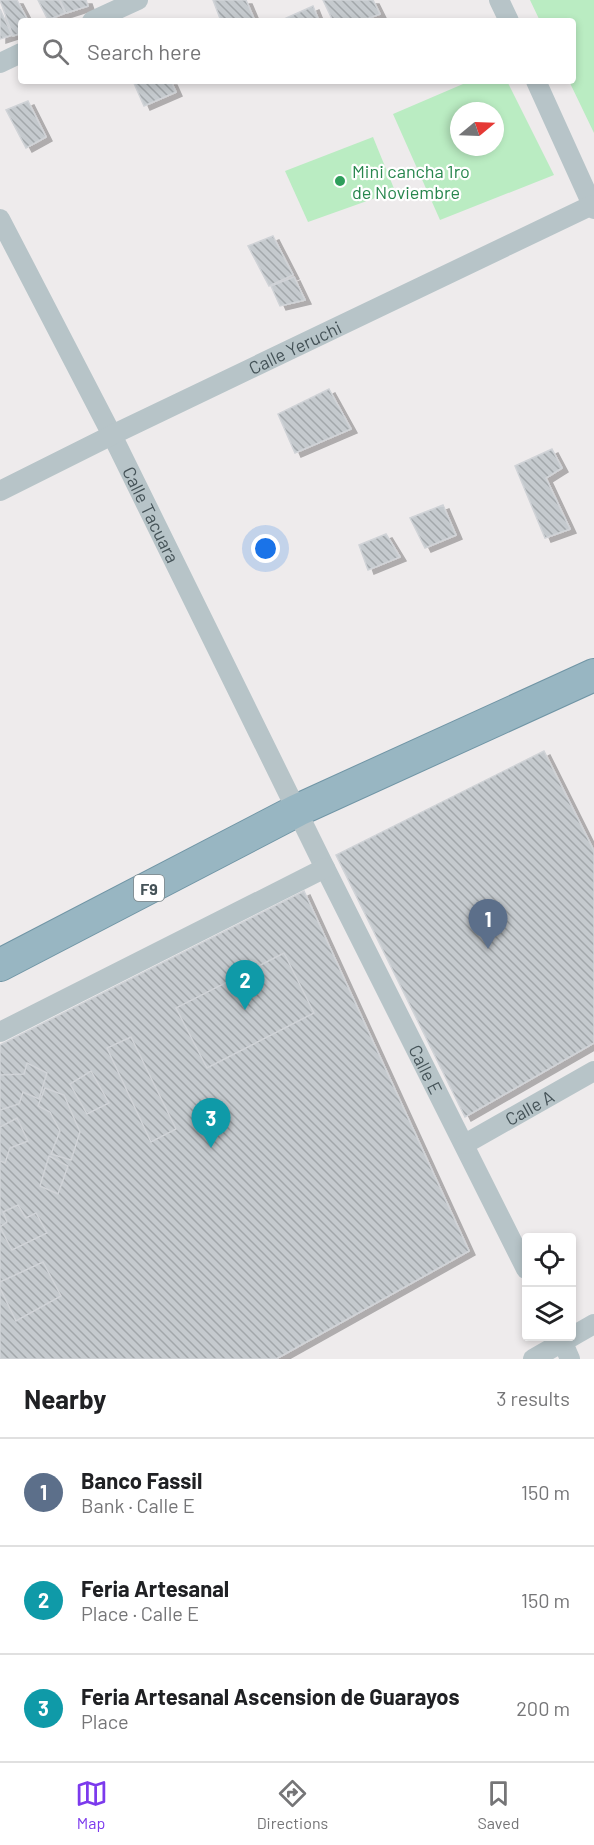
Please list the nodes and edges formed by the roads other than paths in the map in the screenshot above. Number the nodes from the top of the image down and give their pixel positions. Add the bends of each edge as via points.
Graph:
1 (138, 0) edge
2 (499, 0) edge
3 (99, 18) edge
4 (508, 18) edge
5 (18, 54) edge
6 (0, 63) edge
7 (537, 84) edge
8 (593, 207) edge
9 (0, 219) edge
10 (112, 435) junction
11 (0, 491) edge
12 (594, 675) edge
13 (298, 810) junction
14 (325, 868) junction
15 (0, 965) edge
16 (0, 1032) edge
17 (594, 1071) edge
18 (465, 1144) junction
19 (522, 1261) edge
20 (594, 1324) edge
21 (564, 1346) edge
22 (533, 1359) edge

1 - 3 street
2 - 4 street
5 - 6 street
7 - 8 street
8 - 10 street, Calle Yeruchi
9 - 10 street, Calle Tacuara
10 - 11 street, Calle Yeruchi
10 - 13 street, Calle Tacuara
12 - 13 highway, F9
13 - 14 street, Calle Tacuara
13 - 15 highway, F9
14 - 16 street
14 - 18 street, Calle E
17 - 18 street, Calle A
18 - 19 street, Calle E
20 - 21 street
21 - 22 street

